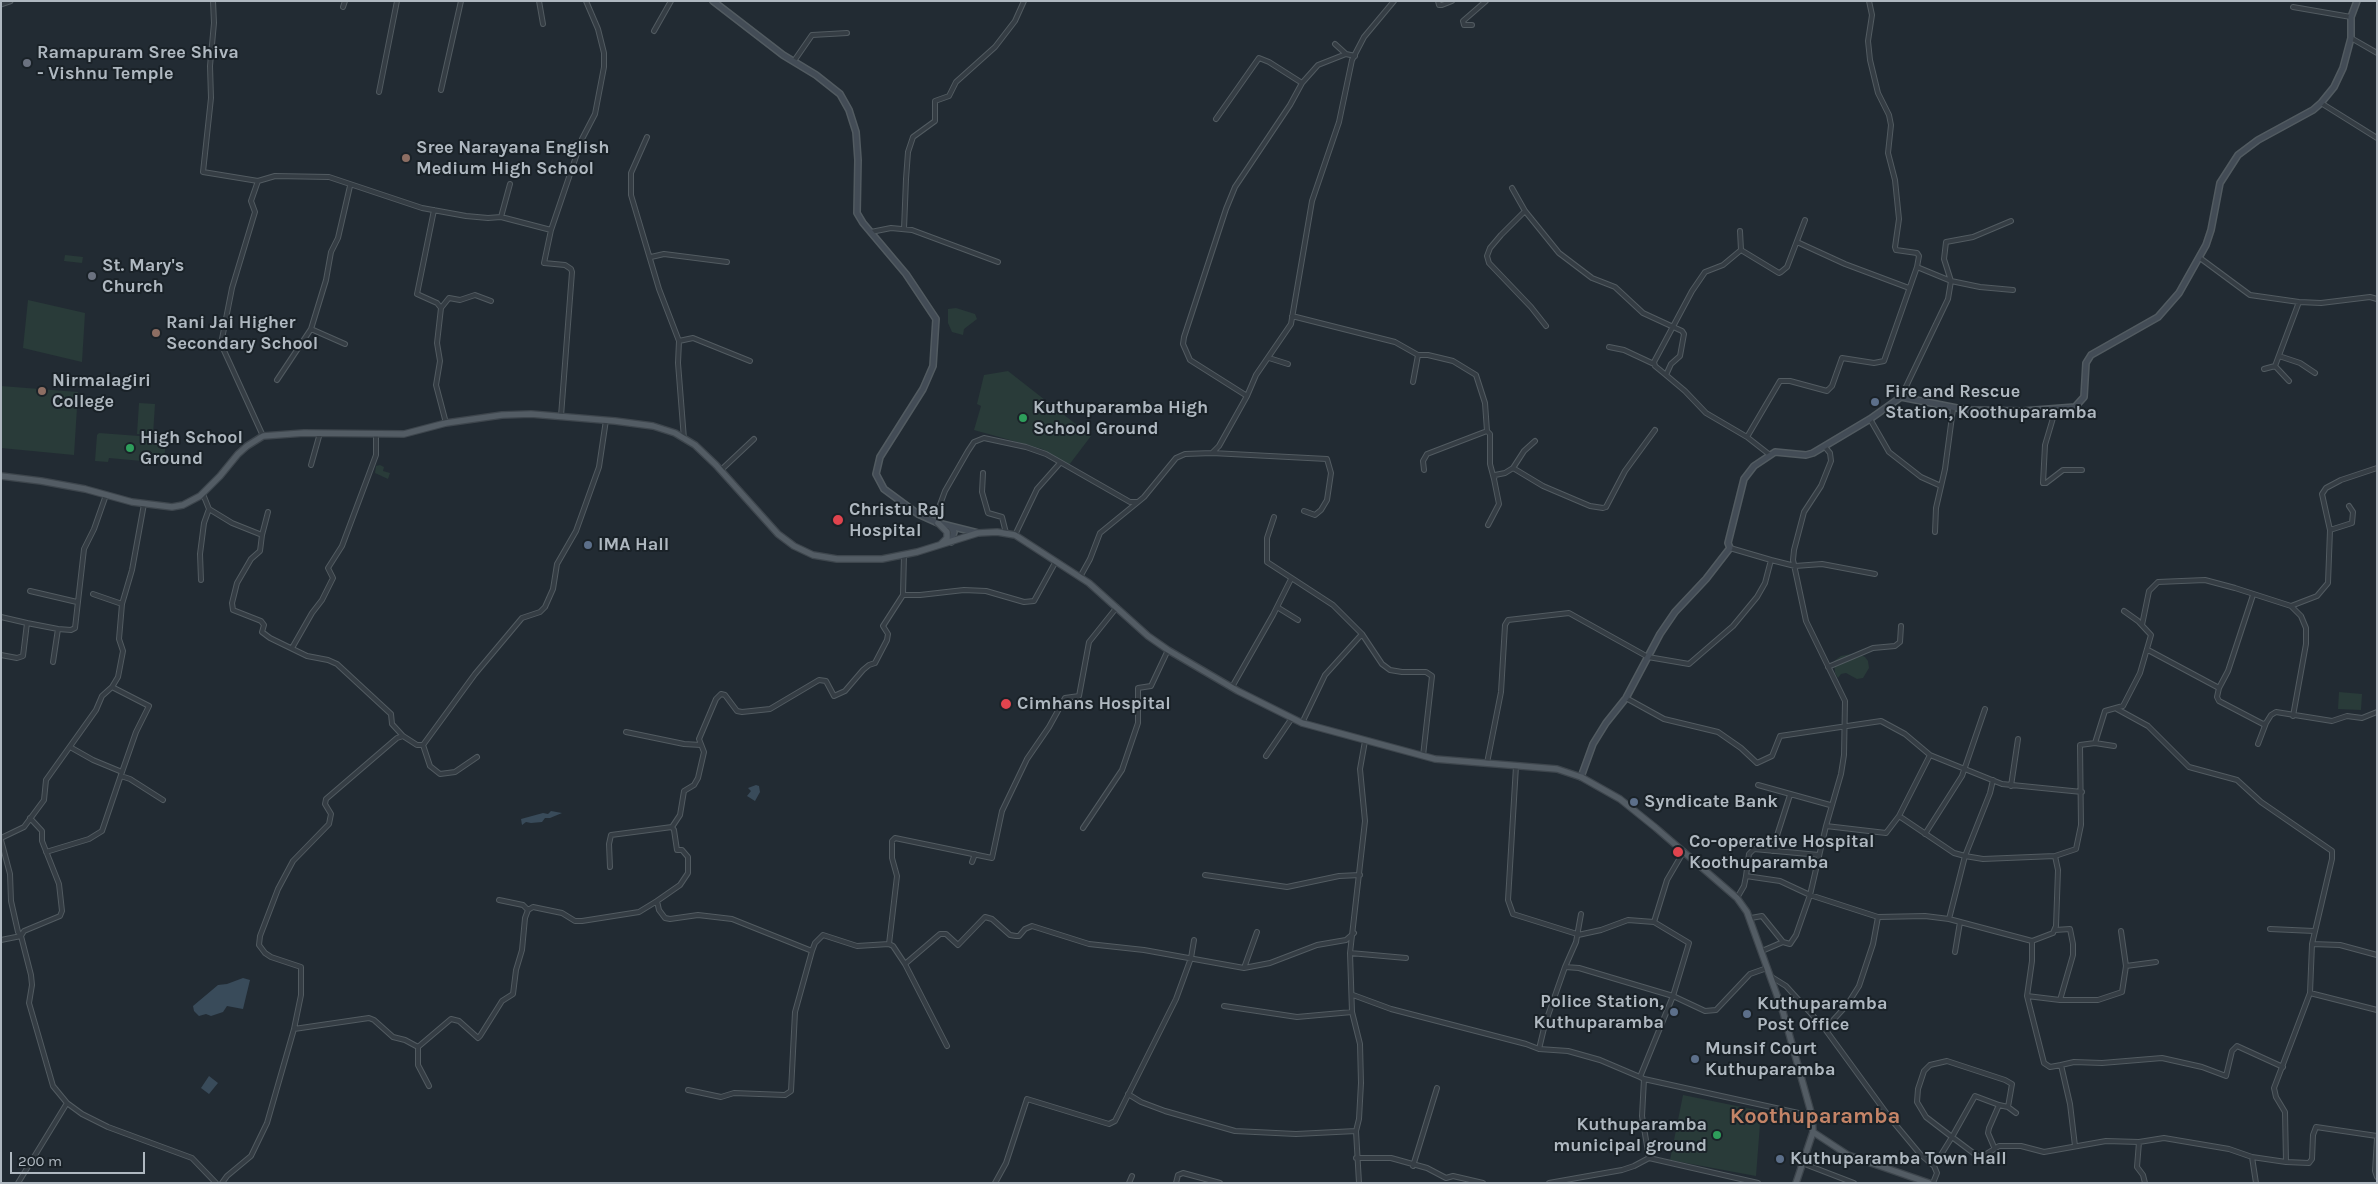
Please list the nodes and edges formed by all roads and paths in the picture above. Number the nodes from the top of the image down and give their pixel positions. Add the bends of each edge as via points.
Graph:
1 (10, 1) edge
2 (213, 1) edge
3 (345, 1) edge
4 (397, 1) edge
5 (461, 1) edge
6 (540, 1) edge
7 (586, 1) edge
8 (671, 1) edge
9 (713, 1) edge
10 (1024, 1) edge
11 (1394, 1) edge
12 (1438, 1) edge
13 (1452, 1) edge
14 (1486, 1) edge
15 (1869, 1) edge
16 (2357, 1) edge
17 (1, 4) edge
18 (344, 7) dead end
19 (2293, 7) dead end
20 (2351, 17) junction
21 (543, 24) dead end
22 (1472, 25) dead end
23 (654, 31) dead end
24 (847, 33) dead end
25 (2351, 38) junction
26 (1335, 44) dead end
27 (2377, 53) edge
28 (1346, 54) junction
29 (1354, 56) junction
30 (794, 61) junction
31 (1302, 83) junction
32 (441, 90) dead end
33 (379, 92) dead end
34 (2321, 103) junction
35 (1216, 119) dead end
36 (647, 137) dead end
37 (2377, 138) edge
38 (258, 181) junction
39 (510, 184) dead end
40 (350, 186) junction
41 (1512, 188) dead end
42 (434, 210) junction
43 (1526, 211) junction
44 (501, 217) junction
45 (1805, 220) dead end
46 (2011, 221) dead end
47 (904, 229) junction
48 (551, 230) junction
49 (1740, 231) dead end
50 (871, 232) junction
51 (1797, 242) junction
52 (1741, 250) junction
53 (651, 257) junction
54 (2200, 258) junction
55 (727, 262) dead end
56 (998, 262) dead end
57 (1917, 267) junction
58 (1951, 281) junction
59 (1909, 288) junction
60 (2013, 290) dead end
61 (2377, 299) edge
62 (491, 301) dead end
63 (2299, 302) junction
64 (441, 308) junction
65 (1292, 316) junction
66 (1546, 326) dead end
67 (1673, 328) junction
68 (310, 329) junction
69 (679, 341) junction
70 (345, 344) dead end
71 (1608, 348) dead end
72 (1418, 355) junction
73 (2279, 356) junction
74 (1269, 358) junction
75 (750, 362) dead end
76 (1288, 364) dead end
77 (1654, 364) junction
78 (2275, 366) junction
79 (2264, 369) dead end
80 (2315, 373) dead end
81 (1666, 375) junction
82 (276, 380) dead end
83 (2289, 381) dead end
84 (1413, 382) dead end
85 (1247, 396) junction
86 (1902, 397) junction
87 (2056, 408) junction
88 (1952, 409) junction
89 (561, 416) junction
90 (1870, 419) junction
91 (606, 420) junction
92 (446, 422) junction
93 (1654, 430) dead end
94 (1487, 431) junction
95 (320, 433) junction
96 (376, 434) junction
97 (263, 436) junction
98 (1747, 437) junction
99 (684, 439) junction
100 (754, 439) dead end
101 (1535, 441) dead end
102 (1825, 447) junction
103 (1212, 453) junction
104 (1770, 455) junction
105 (1060, 463) junction
106 (311, 465) dead end
107 (1513, 468) junction
108 (2377, 468) edge
109 (721, 470) junction
110 (1424, 470) dead end
111 (2082, 470) dead end
112 (983, 472) dead end
113 (1, 476) edge
114 (1494, 479) junction
115 (1941, 486) junction
116 (202, 494) junction
117 (106, 495) junction
118 (1138, 502) junction
119 (144, 504) junction
120 (2349, 506) dead end
121 (209, 509) junction
122 (1304, 510) dead end
123 (268, 512) dead end
124 (1274, 516) dead end
125 (938, 523) junction
126 (1488, 525) dead end
127 (950, 526) junction
128 (2330, 530) junction
129 (1935, 532) dead end
130 (978, 533) junction
131 (1006, 533) junction
132 (262, 535) junction
133 (1016, 535) junction
134 (951, 542) junction
135 (939, 546) junction
136 (1730, 548) junction
137 (904, 554) junction
138 (1771, 560) junction
139 (1056, 561) junction
140 (1794, 566) junction
141 (1874, 574) dead end
142 (1080, 577) junction
143 (1291, 579) junction
144 (201, 580) dead end
145 (30, 591) dead end
146 (93, 594) dead end
147 (903, 595) junction
148 (2253, 595) junction
149 (77, 602) junction
150 (122, 604) junction
151 (1117, 606) junction
152 (2291, 606) junction
153 (1277, 607) junction
154 (2124, 612) dead end
155 (1, 617) edge
156 (1298, 620) dead end
157 (27, 623) junction
158 (2142, 625) junction
159 (1901, 626) dead end
160 (58, 629) junction
161 (1362, 634) junction
162 (292, 648) junction
163 (1168, 650) junction
164 (2148, 650) junction
165 (1, 655) edge
166 (1648, 657) junction
167 (53, 662) dead end
168 (1828, 667) junction
169 (112, 687) junction
170 (1232, 687) junction
171 (2219, 688) junction
172 (1626, 698) junction
173 (1985, 709) dead end
174 (2117, 709) junction
175 (2377, 712) edge
176 (2293, 716) junction
177 (1292, 718) junction
178 (1302, 723) junction
179 (2266, 723) junction
180 (1845, 725) junction
181 (626, 732) dead end
182 (403, 736) junction
183 (2018, 739) dead end
184 (1366, 741) junction
185 (2095, 743) junction
186 (2258, 744) dead end
187 (701, 745) junction
188 (423, 746) junction
189 (2114, 746) dead end
190 (70, 747) junction
191 (1930, 755) junction
192 (1266, 756) dead end
193 (1423, 756) junction
194 (477, 757) dead end
195 (1487, 764) junction
196 (1516, 766) junction
197 (1965, 769) junction
198 (121, 774) junction
199 (1581, 776) junction
200 (1993, 780) junction
201 (1758, 785) dead end
202 (2011, 786) junction
203 (2082, 792) junction
204 (1790, 795) junction
205 (163, 800) dead end
206 (1830, 805) junction
207 (1899, 816) junction
208 (30, 818) junction
209 (1826, 826) junction
210 (672, 827) junction
211 (1083, 828) dead end
212 (1925, 834) junction
213 (1, 839) edge
214 (1684, 851) junction
215 (1772, 851) junction
216 (46, 852) junction
217 (975, 854) junction
218 (1819, 855) junction
219 (1965, 856) junction
220 (2055, 856) junction
221 (972, 862) dead end
222 (610, 867) dead end
223 (1205, 875) dead end
224 (1360, 876) junction
225 (1746, 876) junction
226 (665, 895) junction
227 (1810, 895) junction
228 (1737, 898) junction
229 (499, 900) dead end
230 (658, 901) junction
231 (528, 910) junction
232 (659, 910) junction
233 (1581, 914) dead end
234 (1878, 917) junction
235 (1751, 918) junction
236 (1949, 919) junction
237 (1654, 922) junction
238 (1960, 922) junction
239 (2055, 930) junction
240 (2270, 930) dead end
241 (2121, 931) dead end
242 (2314, 931) junction
243 (1257, 932) dead end
244 (1354, 933) junction
245 (1577, 934) junction
246 (21, 936) junction
247 (1, 940) edge
248 (1194, 940) dead end
249 (2032, 941) junction
250 (1783, 942) junction
251 (889, 944) junction
252 (2312, 944) junction
253 (812, 951) junction
254 (1762, 951) junction
255 (1955, 952) dead end
256 (1350, 953) junction
257 (2377, 955) edge
258 (1191, 958) junction
259 (1406, 958) dead end
260 (2156, 962) dead end
261 (905, 964) junction
262 (2126, 966) junction
263 (1565, 967) junction
264 (1244, 968) junction
265 (1768, 968) junction
266 (1770, 976) junction
267 (2310, 993) junction
268 (1353, 995) junction
269 (1674, 996) junction
270 (2027, 996) junction
271 (2060, 1000) junction
272 (1224, 1006) dead end
273 (2377, 1010) edge
274 (1352, 1012) junction
275 (294, 1028) junction
276 (1825, 1029) junction
277 (947, 1046) dead end
278 (418, 1048) junction
279 (1539, 1049) junction
280 (2061, 1065) junction
281 (2283, 1067) junction
282 (1642, 1078) junction
283 (429, 1086) dead end
284 (1437, 1088) dead end
285 (688, 1090) dead end
286 (1128, 1094) junction
287 (66, 1103) junction
288 (1999, 1105) junction
289 (2008, 1107) junction
290 (2016, 1113) dead end
291 (1812, 1116) junction
292 (1356, 1131) junction
293 (1813, 1132) junction
294 (1952, 1137) junction
295 (2377, 1137) edge
296 (2139, 1142) junction
297 (2075, 1146) junction
298 (1994, 1147) junction
299 (2252, 1157) junction
300 (1356, 1158) junction
301 (1649, 1158) junction
302 (2286, 1162) junction
303 (1802, 1163) junction
304 (1413, 1166) junction
305 (1934, 1166) junction
306 (1132, 1176) dead end
307 (2377, 1177) edge
308 (1909, 1180) edge
309 (1445, 1181) edge
310 (18, 1183) edge
311 (216, 1183) edge
312 (222, 1183) edge
313 (995, 1183) edge
314 (1129, 1183) edge
315 (1176, 1183) edge
316 (1220, 1183) edge
317 (1359, 1183) edge
318 (1484, 1183) edge
319 (1549, 1183) edge
320 (1758, 1183) edge
321 (1796, 1183) edge
322 (1854, 1183) edge
323 (1929, 1183) edge
324 (1933, 1183) edge
325 (2145, 1183) edge
326 (2256, 1183) edge

1 - 17 street
2 - 38 street via 211,98 203,172
3 - 18 street
4 - 33 street
5 - 32 street
6 - 21 street
7 - 48 street via 598,29 604,67 595,114 582,139
8 - 23 street
9 - 30 main road
10 - 47 street via 1016,21 995,48 956,82 949,96 935,101 935,121 913,138 908,152
11 - 29 street via 1364,37
12 - 13 street via 1442,5
14 - 22 street via 1463,21 1464,25
15 - 57 street via 1872,15 1868,41 1870,60 1878,93 1891,125 1888,153 1899,219 1894,247 1917,253
16 - 20 main road
19 - 20 street
20 - 25 main road
24 - 30 street via 812,35
25 - 27 street
25 - 34 main road via 2343,68
26 - 28 street
28 - 29 street
28 - 31 street via 1318,65
29 - 65 street via 1339,122 1312,201
30 - 50 main road via 840,94 849,110 856,132 858,213
31 - 35 street via 1259,58
31 - 85 street via 1235,187 1184,337 1183,344 1190,360
34 - 37 street
34 - 54 main road via 2238,155 2220,183 2211,230
36 - 53 street via 631,173 631,195
38 - 40 street via 275,176 314,175
38 - 97 street via 251,201 255,212 232,288 221,344
39 - 44 street
40 - 42 street
40 - 68 street
41 - 43 street
42 - 44 street via 466,216
42 - 64 street via 417,294
43 - 66 street via 1495,242 1487,256 1494,269
43 - 67 street via 1559,253 1592,278 1615,287 1643,313
44 - 48 street
45 - 51 street
46 - 58 street via 1973,236 1946,242 1944,259
47 - 50 street
47 - 56 street via 927,234
48 - 89 street via 544,263 565,265 572,272
49 - 52 street
50 - 125 main road via 906,274 936,319 933,366 923,389 880,457 876,474 884,489 901,503
51 - 52 street via 1786,267 1779,273
51 - 59 street
52 - 67 street via 1723,265 1705,272
53 - 55 street via 664,254
53 - 69 street via 666,310
54 - 63 street via 2250,295
54 - 87 main road via 2179,293 2158,317 2091,354 2086,363 2086,388 2080,402 2074,407
57 - 58 street
57 - 59 street
58 - 60 street
58 - 86 street via 1948,299
59 - 98 street via 1884,361 1874,363 1842,358 1827,391 1780,381
61 - 63 street
62 - 64 street via 475,295 460,300 449,298
63 - 73 street
64 - 92 street via 436,385
65 - 72 street via 1395,342
65 - 74 street via 1291,324
67 - 77 street
67 - 81 street via 1684,334 1680,356
68 - 70 street
68 - 82 street
69 - 75 street via 693,338
69 - 99 street
71 - 77 street via 1624,350
72 - 84 street
72 - 94 street via 1453,361 1476,375 1485,403
73 - 78 street
73 - 80 street via 2300,363
74 - 76 street
74 - 85 street via 1256,375
77 - 81 street
78 - 79 street
78 - 83 street
81 - 98 street via 1706,413
85 - 103 street
86 - 88 main road
86 - 90 main road
87 - 88 main road via 2023,411
87 - 111 street via 2045,445 2043,482 2063,470
88 - 115 street
89 - 91 main road
89 - 92 main road via 502,415
90 - 102 main road
90 - 115 street via 1889,452 1921,477
91 - 99 main road via 653,426
91 - 188 street via 599,467 576,531 557,564 548,603 542,610 522,618 475,674
92 - 96 main road via 404,434
93 - 107 street via 1606,507 1590,506 1542,486
94 - 110 street via 1426,454
94 - 114 street via 1490,434 1490,464
95 - 96 main road
95 - 97 main road
95 - 106 street
96 - 162 street via 376,455 342,546 328,568 333,578
97 - 116 main road via 246,446
98 - 104 street
99 - 109 main road
100 - 109 street
101 - 107 street
102 - 104 main road via 1806,455 1782,451
102 - 140 street via 1831,461 1804,512 1794,550
103 - 118 street via 1185,454 1176,458
103 - 122 street via 1326,459 1331,472 1327,500 1314,515
104 - 136 main road via 1754,466 1744,479 1728,543
105 - 118 street via 1122,499
105 - 125 street via 1026,446 984,438 974,442 940,501
105 - 133 street via 1037,489
107 - 114 street
108 - 128 street via 2326,488 2322,494
109 - 137 main road via 778,534 813,555 838,559 882,559
112 - 131 street via 982,492 988,513 1002,518
113 - 117 main road
114 - 126 street via 1499,504
115 - 129 street
116 - 119 main road via 183,505 172,507
116 - 121 street
117 - 119 main road
117 - 149 street via 84,549
118 - 142 street via 1100,534
119 - 150 street
120 - 128 street via 2352,523
121 - 132 street
121 - 144 street via 200,554
123 - 132 street
124 - 143 street via 1267,538 1267,562
125 - 127 main road
125 - 135 main road via 947,535
127 - 130 main road
127 - 134 main road via 954,532
128 - 152 street via 2328,583 2317,596
130 - 131 main road
130 - 134 main road
131 - 133 main road
132 - 162 street via 260,550 237,583 231,607 237,613 261,621 263,634
133 - 139 main road
134 - 135 main road
135 - 137 main road
136 - 138 street
136 - 166 main road via 1675,612
137 - 147 street
138 - 140 street
138 - 166 street via 1766,583 1757,597 1733,626 1688,664
139 - 142 main road
139 - 147 street via 1034,601 1024,602 986,591
140 - 141 street via 1822,564
140 - 168 street via 1806,622
142 - 151 main road
143 - 153 street
143 - 161 street via 1333,605
145 - 149 street
146 - 150 street
147 - 187 street via 883,626 888,634 876,664 869,665 845,692 834,696 826,681 820,680 770,708 742,712 721,694 714,702 698,740
148 - 152 street
148 - 158 street via 2205,580 2158,582 2149,591
148 - 171 street via 2228,672
149 - 160 street via 74,628
150 - 169 street via 119,639 124,651 118,677
151 - 163 main road
151 - 217 street via 1089,642 1079,696 1064,698 1014,785 1002,811 992,858
152 - 176 street via 2302,616 2306,628
153 - 156 street
153 - 170 street
154 - 158 street
155 - 157 street
157 - 160 street
157 - 165 street via 23,656
158 - 164 street via 2151,632
159 - 168 street via 1900,642 1895,646 1873,648
160 - 167 street
161 - 178 street via 1325,675
161 - 193 street via 1382,664 1390,670 1426,672 1432,676
162 - 182 street via 307,656 337,664 391,714 392,724
163 - 170 main road
163 - 211 street via 1151,686 1138,688 1138,723 1122,770
164 - 171 street
164 - 174 street via 2133,688 2123,706
166 - 172 main road
166 - 195 street via 1575,614 1508,620 1505,625 1501,692
168 - 180 street via 1844,695
169 - 190 street via 102,696
169 - 198 street via 149,706
170 - 177 main road
171 - 179 street via 2219,702
172 - 180 street via 1664,719 1718,732 1757,763 1772,756 1780,736
172 - 199 main road via 1599,733
173 - 197 street
174 - 185 street via 2105,711
174 - 242 street via 2148,726 2189,767 2237,780 2261,802 2328,846 2332,859
175 - 176 street via 2362,718 2347,716 2332,721
176 - 179 street via 2276,712
177 - 178 main road
177 - 192 street
178 - 184 main road
179 - 186 street
180 - 191 street via 1881,721 1905,734
180 - 206 street via 1841,774
181 - 187 street
182 - 188 street
182 - 275 street via 326,799 325,804 331,814 329,824 293,861 260,936 260,945 265,953 301,967 301,995
183 - 202 street
184 - 193 main road
184 - 224 street via 1360,769 1365,821
185 - 189 street
185 - 203 street via 2080,745
187 - 210 street via 704,752 698,778 684,791 680,815
188 - 194 street via 430,766 440,774 454,772
190 - 198 street
190 - 208 street via 46,780 44,800
191 - 197 street
191 - 207 street
193 - 195 main road
195 - 196 main road
196 - 199 main road via 1557,769
196 - 245 street via 1508,900 1513,914
197 - 200 street
197 - 212 street
198 - 205 street
198 - 216 street via 102,831 89,839
199 - 214 main road via 1620,799
200 - 202 street
200 - 219 street
201 - 204 street
202 - 203 street
203 - 220 street via 2076,849
204 - 206 street
204 - 215 street
206 - 209 street
207 - 209 street via 1886,832
207 - 212 street
208 - 213 street via 24,827
208 - 216 street via 42,831
209 - 218 street
210 - 222 street via 611,835 608,844
210 - 226 street via 677,850 685,852 689,864 685,878
212 - 219 street via 1954,853
213 - 246 street
214 - 228 main road
214 - 237 street via 1667,880
215 - 218 street
215 - 225 street via 1750,851
216 - 246 street via 59,884 62,911 60,916 24,930
217 - 221 street
217 - 251 street via 895,838 892,841 897,876
218 - 227 street
219 - 220 street via 1983,859
219 - 236 street
220 - 239 street via 2058,870
223 - 224 street via 1287,887 1339,876
224 - 244 street
225 - 227 street via 1780,881
225 - 228 street
226 - 230 street
226 - 232 street
227 - 234 street
227 - 250 street via 1796,935 1790,944
228 - 235 main road
229 - 231 street via 523,905
230 - 231 street via 639,912 575,921 550,910 533,907
230 - 232 street
231 - 278 street via 513,994 502,1001 480,1036 478,1038 459,1021 451,1019
232 - 253 street via 670,920 698,915 732,919
233 - 245 street
234 - 236 street
234 - 276 street via 1859,986
235 - 250 street via 1762,916
235 - 254 main road
236 - 238 street
237 - 245 street via 1628,920 1602,930
237 - 269 street via 1688,943
238 - 249 street
238 - 255 street
239 - 249 street via 2040,940
239 - 271 street via 2070,929 2073,944
240 - 242 street
241 - 262 street
242 - 252 street
243 - 264 street
244 - 256 street
244 - 264 street via 1346,940 1317,945 1270,964
245 - 263 street
246 - 247 street
246 - 287 street via 32,985 29,1003 48,1077
248 - 258 street
249 - 270 street
250 - 254 street
251 - 253 street via 857,946 823,935 815,942
251 - 261 street
252 - 257 street via 2340,946
252 - 267 street
253 - 285 street via 795,1012 791,1091 785,1095 734,1093 721,1096
254 - 265 main road
256 - 259 street
256 - 268 street
258 - 261 street via 1089,944 1032,926 1025,928 1019,936 1010,935 985,917 958,945 946,934 940,934
258 - 264 street
258 - 286 street via 1176,998
260 - 262 street
261 - 277 street
262 - 271 street via 2122,992 2098,1000
263 - 269 street via 1579,968
263 - 279 street
265 - 266 main road
265 - 269 street via 1750,974 1716,1010 1705,1011
266 - 276 street via 1786,986
266 - 291 main road
267 - 273 street
267 - 281 street
268 - 274 street
268 - 279 street via 1399,1011
269 - 282 street
270 - 271 street
270 - 280 street via 2044,1063 2050,1067
272 - 274 street via 1297,1017
274 - 292 street via 1360,1054
275 - 278 street via 369,1018 393,1037
275 - 312 street via 267,1122 251,1156
276 - 305 street via 1890,1118
278 - 283 street via 418,1065
279 - 282 street via 1568,1051 1600,1060
280 - 281 street via 2162,1058 2226,1076 2232,1051 2237,1046
280 - 297 street
281 - 302 street via 2274,1088 2285,1112
282 - 291 street
282 - 301 street via 1642,1116
284 - 304 street
286 - 292 street via 1165,1111 1235,1131 1296,1134
286 - 313 street via 1115,1121 1109,1124 1027,1099 1006,1163
287 - 310 street
287 - 311 street via 108,1126 192,1158
288 - 289 street
288 - 294 street via 1975,1096
288 - 298 street via 1988,1133
289 - 290 street
289 - 294 street via 2012,1084 2006,1080 1947,1061 1930,1065 1920,1080 1917,1102 1926,1117
291 - 293 main road
292 - 300 street
293 - 303 main road
293 - 308 main road via 1848,1155
294 - 298 street via 1980,1158
294 - 305 street
295 - 302 street via 2316,1128 2309,1163
295 - 307 street
296 - 297 street via 2106,1141
296 - 299 street via 2164,1138 2229,1149
296 - 325 street via 2137,1167
297 - 298 street via 2044,1152 2021,1146
299 - 302 street
299 - 326 street
300 - 304 street via 1391,1158
300 - 317 street
301 - 319 street via 1622,1170
301 - 320 street
303 - 321 main road
303 - 322 street
304 - 309 street via 1428,1168
305 - 324 street via 1937,1173
306 - 314 street
308 - 323 main road
309 - 318 street via 1453,1176
315 - 316 street via 1178,1175 1183,1173

